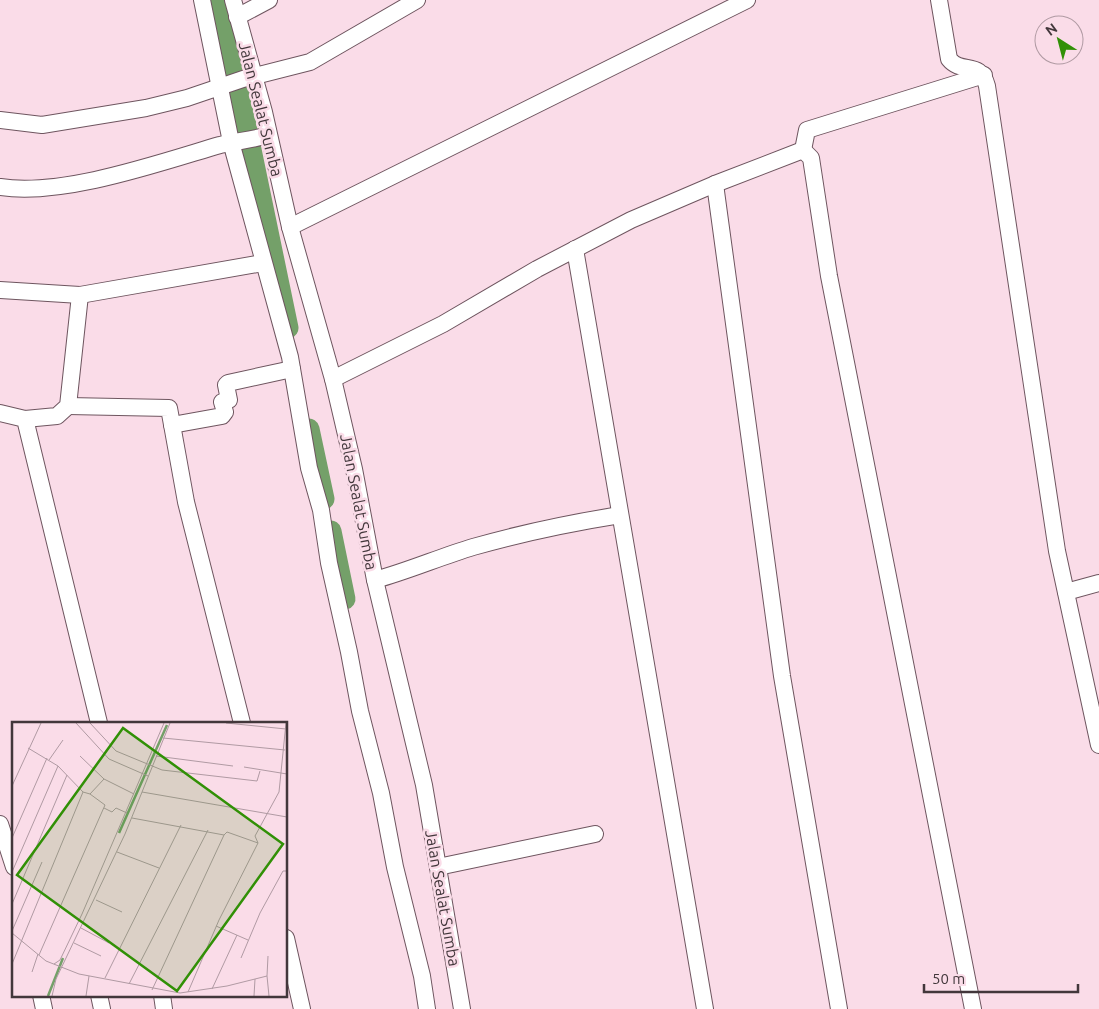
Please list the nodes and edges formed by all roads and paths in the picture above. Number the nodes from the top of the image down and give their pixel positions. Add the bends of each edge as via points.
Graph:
1 (202, 0) edge
2 (233, 0) edge
3 (269, 0) edge
4 (417, 0) edge
5 (747, 0) edge
6 (939, 0) edge
7 (237, 17) junction
8 (984, 75) junction
9 (248, 78) junction
10 (223, 87) junction
11 (0, 120) edge
12 (265, 136) junction
13 (235, 141) junction
14 (803, 150) junction
15 (715, 184) junction
16 (0, 187) edge
17 (290, 227) junction
18 (576, 248) junction
19 (263, 263) junction
20 (0, 290) edge
21 (80, 295) junction
22 (292, 369) junction
23 (333, 379) junction
24 (68, 406) junction
25 (0, 413) edge
26 (25, 419) junction
27 (172, 424) junction
28 (620, 515) junction
29 (375, 580) junction
30 (1099, 583) edge
31 (1066, 592) junction
32 (99, 722) edge
33 (242, 722) edge
34 (1099, 745) edge
35 (0, 824) edge
36 (595, 834) dead end
37 (12, 861) edge
38 (438, 867) junction
39 (288, 947) edge
40 (41, 996) edge
41 (99, 996) edge
42 (162, 996) edge
43 (44, 1009) edge
44 (102, 1009) edge
45 (164, 1009) edge
46 (302, 1009) edge
47 (427, 1009) edge
48 (462, 1009) edge
49 (704, 1009) edge
50 (839, 1009) edge
51 (973, 1009) edge

1 - 10 street
2 - 7 street, Jalan Sealat Sumba
3 - 7 street
4 - 9 street via 310,62
5 - 17 street
6 - 8 street via 949,59
7 - 9 street, Jalan Sealat Sumba
8 - 14 street via 807,130
8 - 31 street
9 - 10 street
9 - 12 street, Jalan Sealat Sumba
10 - 11 street via 154,106 42,125
10 - 13 street
12 - 13 street
12 - 17 street, Jalan Sealat Sumba
13 - 16 street via 124,173 34,188
13 - 19 street
14 - 15 street
14 - 51 street via 811,158 829,276
15 - 18 street
15 - 50 street via 782,676
17 - 23 street, Jalan Sealat Sumba
18 - 23 street via 443,324
18 - 28 street
19 - 21 street
19 - 22 street via 274,292
20 - 21 street
21 - 24 street
22 - 27 street via 228,383 229,400 222,402 225,412 222,416
22 - 47 street via 309,468 321,510 360,710
23 - 29 street, Jalan Sealat Sumba
24 - 26 street via 57,416
24 - 27 street via 169,408
25 - 26 street
26 - 32 street
27 - 33 street via 186,502
28 - 29 street via 540,529
28 - 49 street
29 - 38 street, Jalan Sealat Sumba via 424,786
30 - 31 street
31 - 34 street
35 - 37 street
36 - 38 street
38 - 48 street, Jalan Sealat Sumba
39 - 46 street
40 - 43 street
41 - 44 street
42 - 45 street

